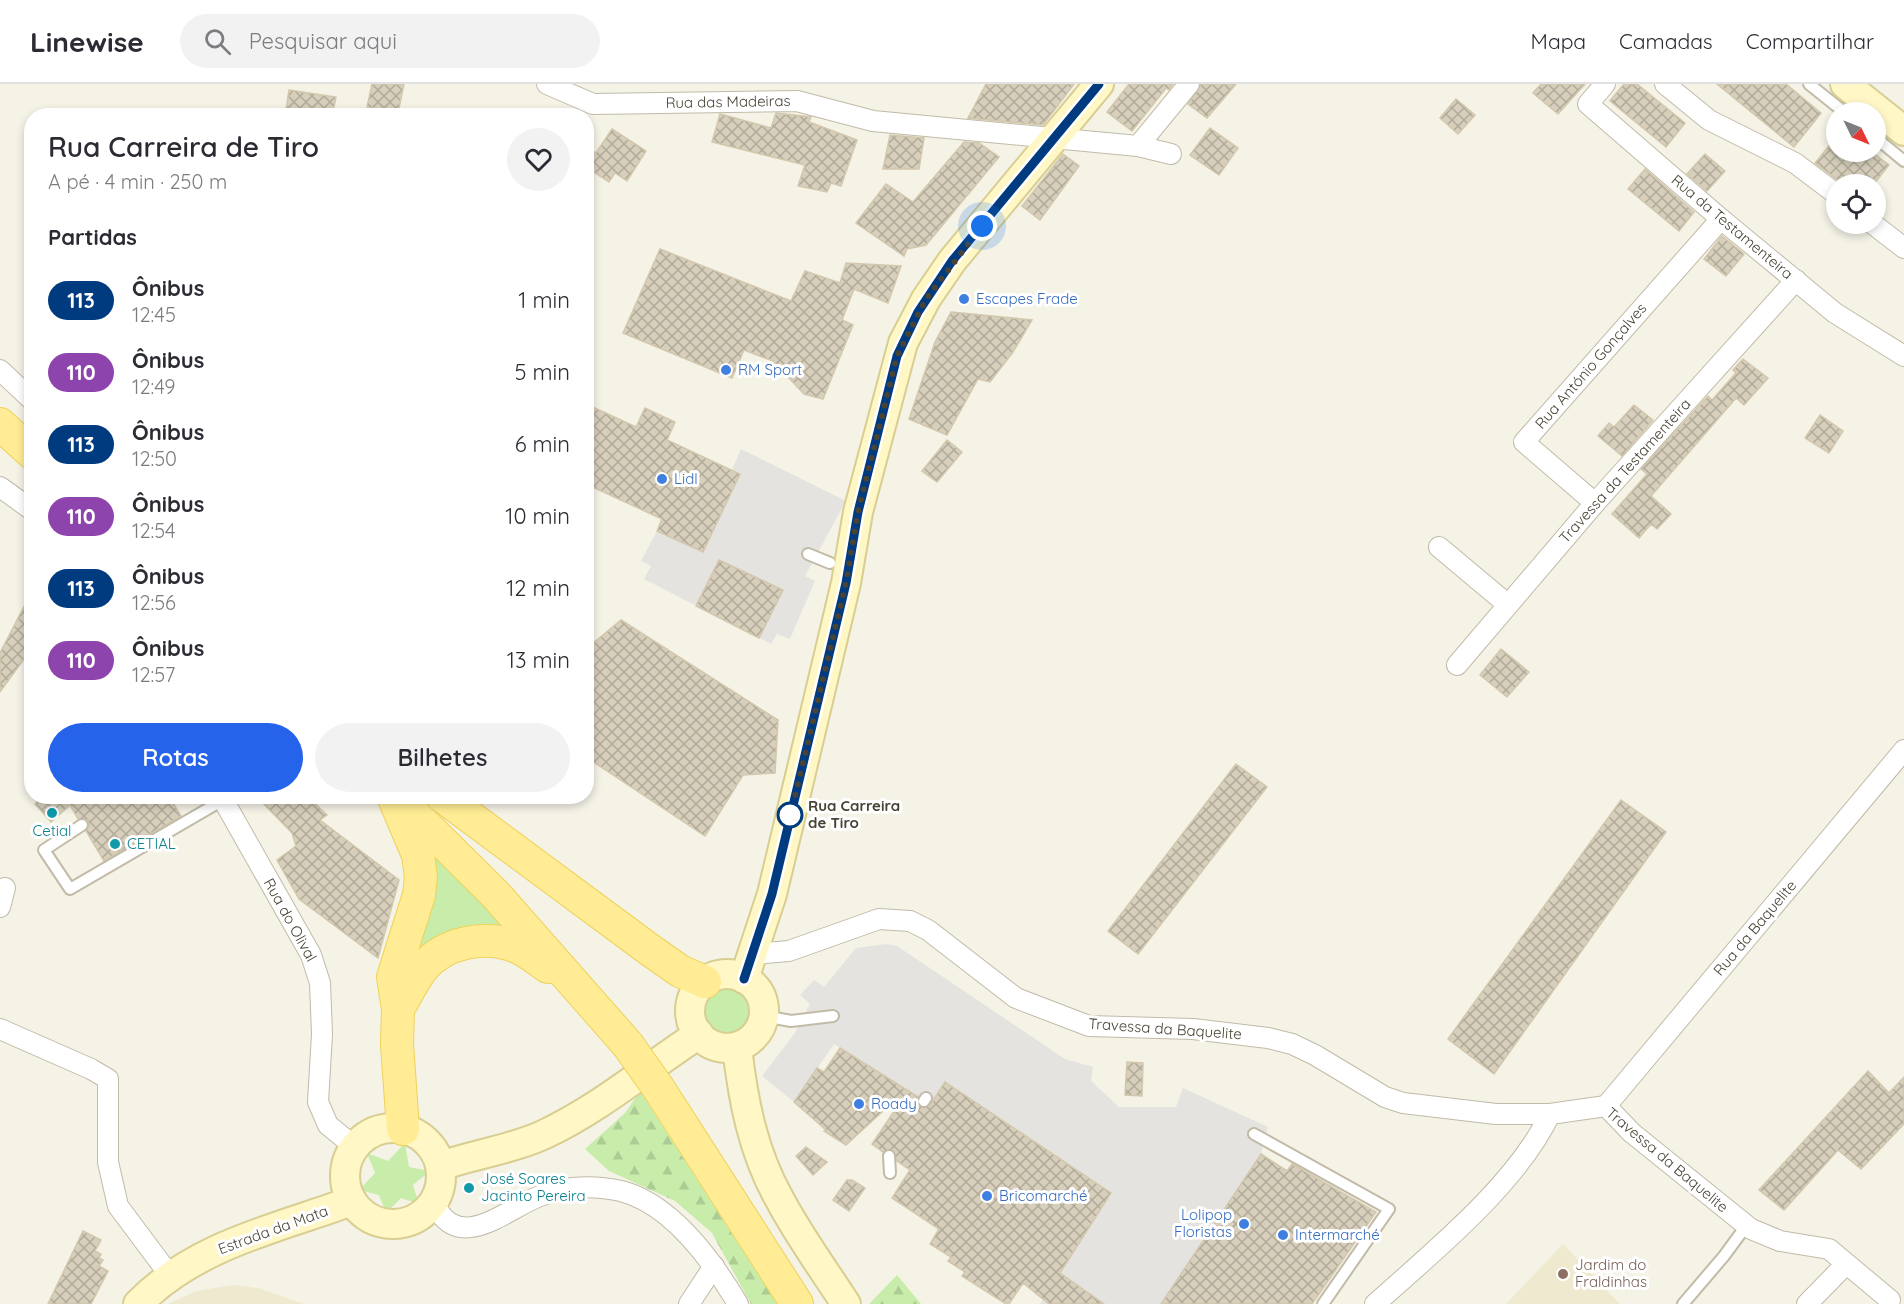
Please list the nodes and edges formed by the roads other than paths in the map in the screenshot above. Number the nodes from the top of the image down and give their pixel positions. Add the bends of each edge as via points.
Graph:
1 (547, 84) edge
2 (1099, 84) edge
3 (1189, 84) edge
4 (1605, 84) edge
5 (1809, 84) edge
6 (1845, 84) edge
7 (1669, 85) edge
8 (1832, 102) edge
9 (586, 108) edge
10 (594, 110) edge
11 (1904, 131) edge
12 (1054, 138) junction
13 (1138, 146) junction
14 (1886, 146) edge
15 (1171, 154) dead end
16 (1904, 160) edge
17 (1826, 186) edge
18 (1721, 219) junction
19 (1886, 234) edge
20 (1904, 248) edge
21 (1796, 280) junction
22 (1904, 356) edge
23 (0, 370) edge
24 (24, 392) edge
25 (0, 424) edge
26 (24, 446) edge
27 (0, 487) edge
28 (1595, 503) junction
29 (24, 504) edge
30 (1439, 547) dead end
31 (1507, 604) junction
32 (1457, 665) dead end
33 (1904, 750) edge
34 (212, 804) edge
35 (225, 804) edge
36 (397, 804) edge
37 (402, 804) edge
38 (453, 804) edge
39 (82, 825) dead end
40 (6, 888) dead end
41 (0, 907) edge
42 (748, 966) junction
43 (705, 982) junction
44 (579, 987) junction
45 (398, 1010) junction
46 (764, 1016) junction
47 (832, 1016) dead end
48 (0, 1029) edge
49 (699, 1034) junction
50 (737, 1047) junction
51 (1606, 1106) junction
52 (1550, 1114) junction
53 (403, 1129) junction
54 (1254, 1134) dead end
55 (355, 1148) junction
56 (889, 1156) dead end
57 (441, 1166) junction
58 (890, 1173) dead end
59 (352, 1201) junction
60 (434, 1203) junction
61 (1746, 1226) junction
62 (1846, 1264) junction
63 (714, 1266) junction
64 (171, 1277) junction
65 (1890, 1300) dead end
66 (138, 1304) edge
67 (689, 1304) edge
68 (738, 1304) edge
69 (797, 1304) edge
70 (846, 1304) edge
71 (1323, 1304) edge
72 (1375, 1304) edge
73 (1683, 1304) edge
74 (1807, 1304) edge

1 - 9 street, Rua das Madeiras
2 - 12 main road
3 - 13 street
4 - 18 street, Rua da Testamenteira via 1588,104
5 - 8 lane
6 - 11 main road
7 - 17 street via 1709,120 1795,163
10 - 12 street, Rua das Madeiras via 796,101 873,121
12 - 13 street, Rua das Madeiras
12 - 42 main road via 952,261 918,312 897,356 858,512 828,567 824,666 772,894
13 - 15 street, Rua das Madeiras
14 - 16 lane
18 - 21 street, Rua da Testamenteira
18 - 28 street, Rua António Gonçalves via 1524,442
19 - 20 street
21 - 22 street, Rua da Testamenteira via 1835,313
21 - 28 street, Travessa da Testamenteira
23 - 24 street
25 - 26 main road
27 - 29 street
28 - 31 street, Travessa da Testamenteira
30 - 31 street
31 - 32 street, Travessa da Testamenteira
33 - 51 street, Rua da Baquelite
34 - 39 lane via 70,889 44,850
35 - 55 street, Rua do Olival via 311,955 321,983 318,1102 328,1125
36 - 45 main road via 418,855 421,877 393,977
37 - 44 main road via 496,894
38 - 43 main road via 650,950 680,971
40 - 41 street
42 - 43 main road
42 - 46 main road via 762,998
42 - 52 street, Travessa da Baquelite via 879,919 910,921 928,930 1016,998 1075,1022 1258,1036 1300,1048 1385,1097 1403,1103 1496,1114
43 - 49 main road via 693,997 691,1007
44 - 45 main road via 519,948 495,941 472,941 430,960
44 - 69 main road, bridge via 659,1089
45 - 53 main road
46 - 47 lane via 791,1021
46 - 50 main road via 755,1035
48 - 64 street via 108,1080 108,1162 118,1206
49 - 50 main road via 720,1047
49 - 57 main road via 598,1104 544,1134 511,1148
50 - 70 main road via 749,1121 768,1176 779,1200
51 - 52 street, Travessa da Baquelite
51 - 61 street, Travessa da Baquelite via 1632,1134
52 - 72 street via 1540,1135 1505,1179
53 - 55 main road via 376,1131
53 - 57 main road via 423,1138
54 - 71 lane via 1389,1209
55 - 59 main road via 345,1179
56 - 58 lane
57 - 60 main road via 441,1185
59 - 60 main road via 369,1218 392,1224 416,1219
59 - 64 main road, Estrada da Mata via 244,1237
60 - 63 street via 439,1214 456,1225 470,1228 496,1220 538,1196 571,1187 623,1192 649,1204 675,1224
61 - 62 street, Travessa da Baquelite via 1780,1241 1829,1249
61 - 73 lane
62 - 65 street, Travessa da Baquelite
62 - 74 street
63 - 67 street
63 - 68 street
64 - 66 main road, Estrada da Mata

